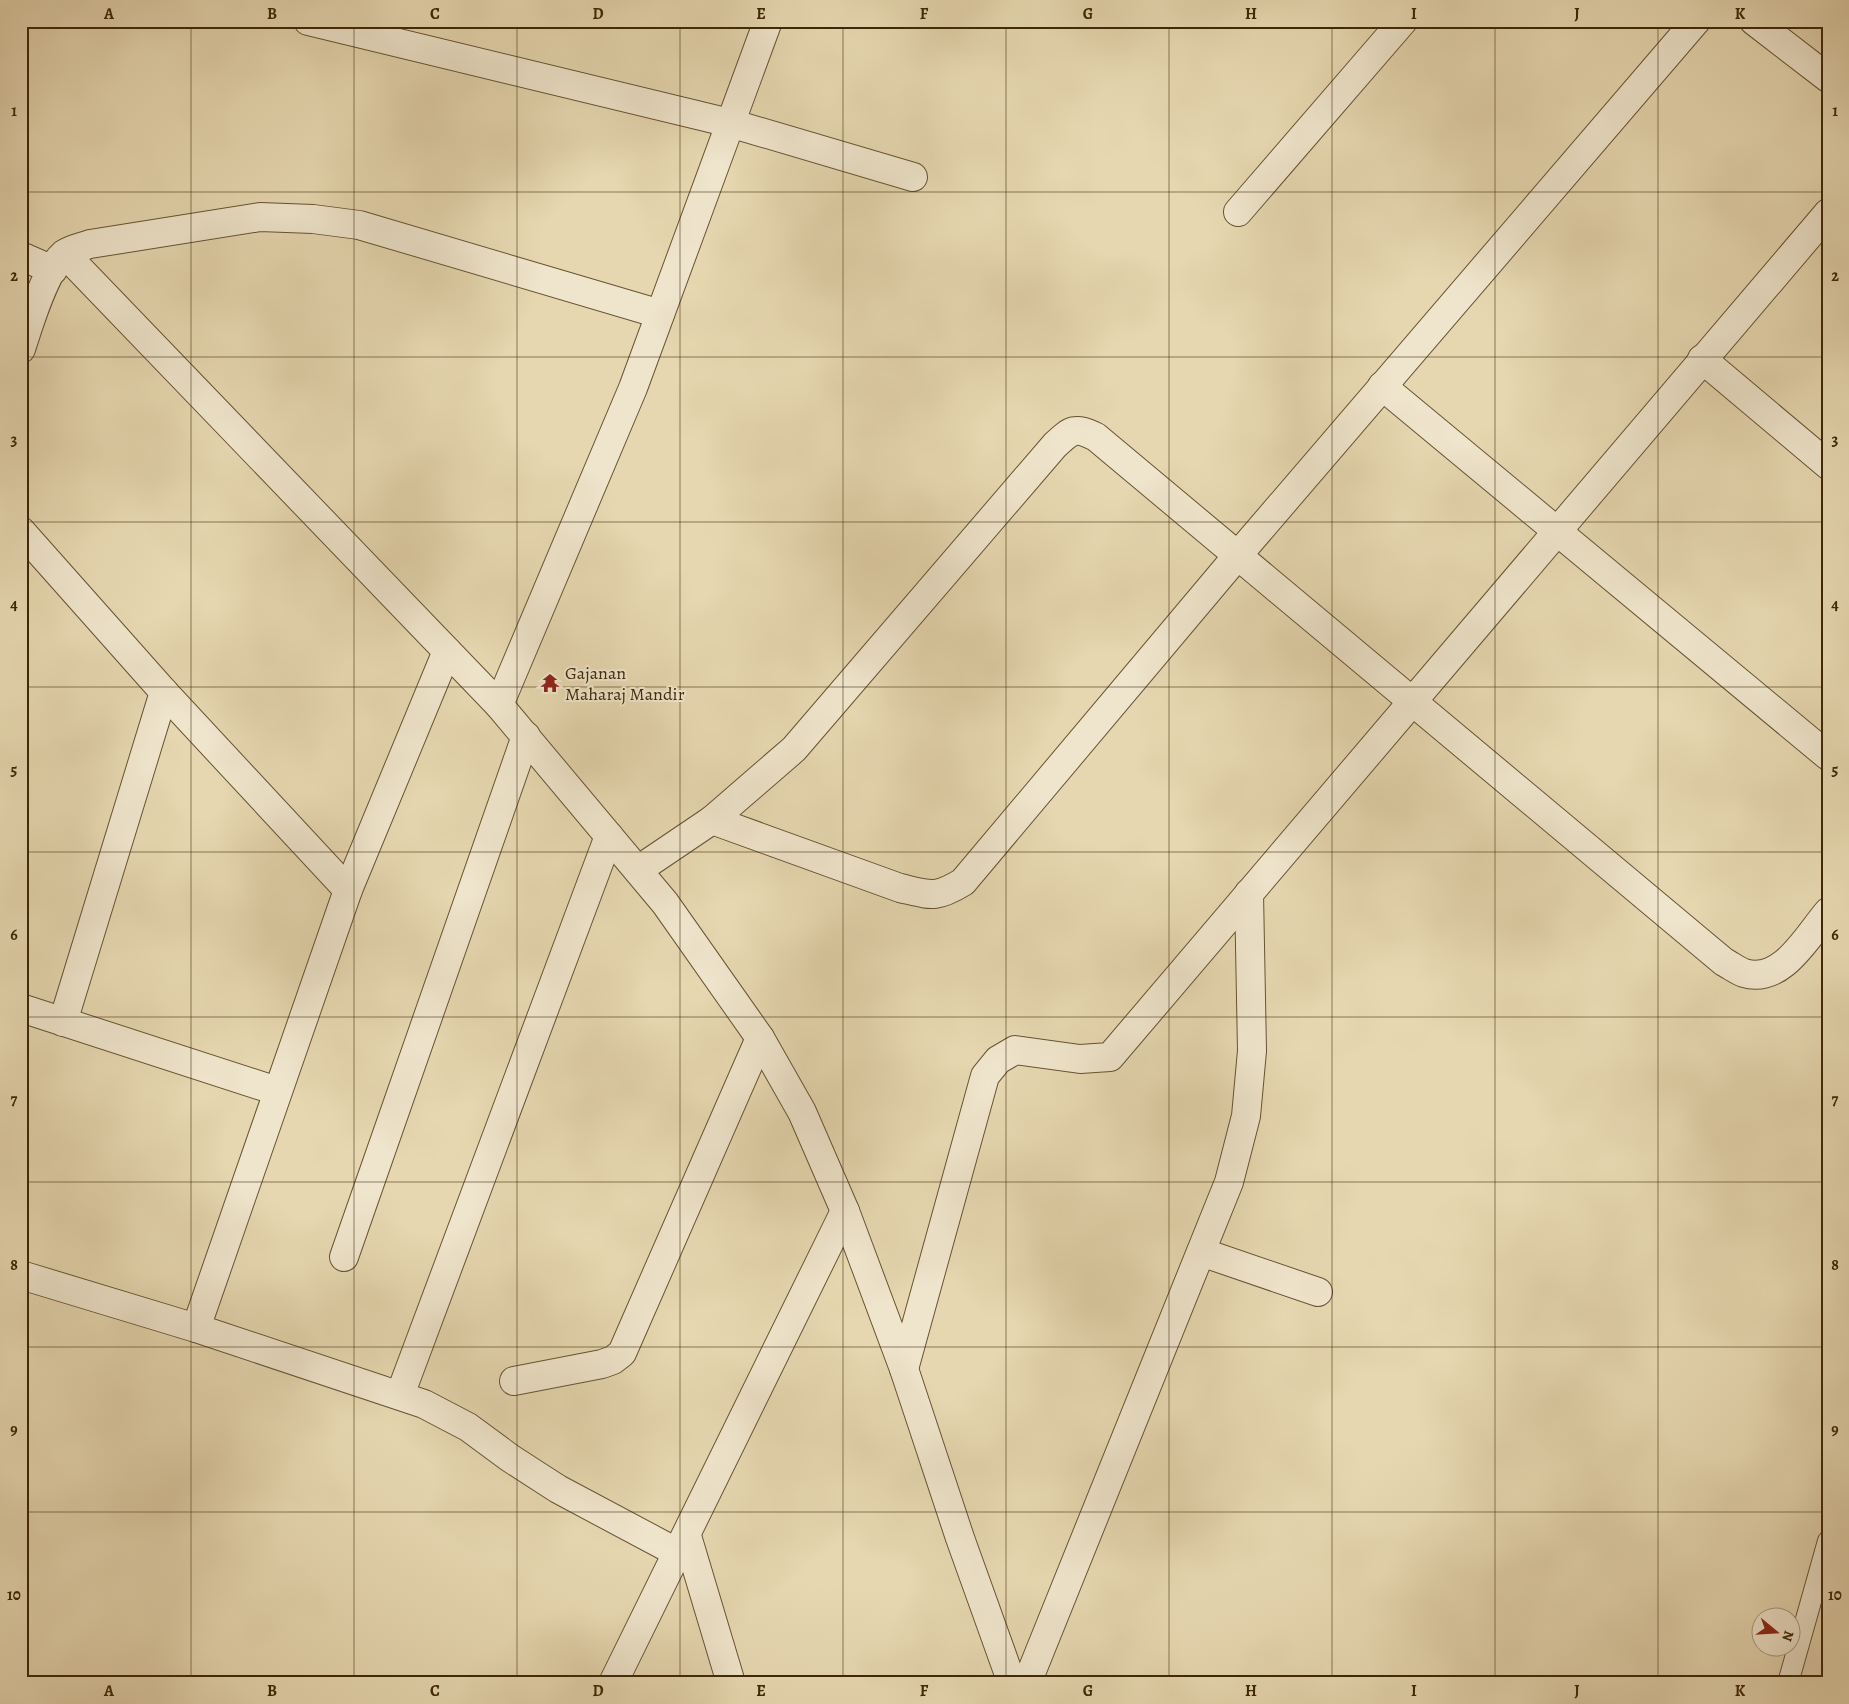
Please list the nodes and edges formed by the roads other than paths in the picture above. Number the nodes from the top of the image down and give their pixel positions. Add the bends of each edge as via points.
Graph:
1 (308, 21) edge
2 (768, 21) edge
3 (1403, 21) edge
4 (1696, 21) edge
5 (1754, 21) edge
6 (1828, 78) edge
7 (730, 124) junction
8 (913, 177) dead end
9 (1238, 212) dead end
10 (1828, 213) edge
11 (21, 256) edge
12 (59, 262) junction
13 (660, 314) junction
14 (21, 349) edge
15 (1702, 359) junction
16 (1382, 386) junction
17 (1828, 466) edge
18 (1557, 530) junction
19 (21, 531) edge
20 (1238, 555) junction
21 (447, 651) junction
22 (164, 692) junction
23 (1413, 700) junction
24 (499, 704) junction
25 (526, 736) junction
26 (1828, 756) edge
27 (712, 820) junction
28 (609, 836) junction
29 (638, 870) junction
30 (348, 890) junction
31 (1249, 893) junction
32 (1828, 912) edge
33 (21, 1008) edge
34 (63, 1022) junction
35 (760, 1038) junction
36 (277, 1092) junction
37 (845, 1211) junction
38 (1201, 1252) junction
39 (344, 1258) dead end
40 (21, 1275) edge
41 (1318, 1292) dead end
42 (196, 1328) junction
43 (904, 1369) junction
44 (514, 1381) dead end
45 (400, 1395) junction
46 (1828, 1541) edge
47 (683, 1544) junction
48 (613, 1683) edge
49 (731, 1683) edge
50 (1012, 1683) edge
51 (1027, 1683) edge
52 (1788, 1683) edge

1 - 7 street
2 - 7 street
3 - 9 street
4 - 16 street
5 - 6 street
7 - 8 street
7 - 13 street
10 - 15 street
11 - 12 street
12 - 13 street via 90,244 260,217 313,219 358,225
12 - 14 street via 34,307
12 - 21 street
13 - 24 street via 633,388
15 - 17 street
15 - 18 street
16 - 18 street
16 - 20 street
18 - 23 street
18 - 26 street
19 - 22 street
20 - 23 street
20 - 27 street via 963,882 942,894 924,894 900,888
20 - 27 street via 1096,437 1081,430 1069,432 794,749
21 - 24 street
21 - 30 street
22 - 30 street
22 - 34 street
23 - 31 street
23 - 32 street via 1724,962 1745,973 1765,975 1783,966
24 - 25 street
25 - 28 street
25 - 39 street
27 - 29 street
28 - 29 street
28 - 45 street
29 - 35 street
30 - 36 street
31 - 38 street via 1252,1051 1246,1116 1229,1182
31 - 43 street via 1110,1056 1080,1059 1015,1050 998,1060 985,1076
33 - 34 street
34 - 36 street
35 - 37 street via 802,1112
35 - 44 street via 622,1353 602,1364
36 - 42 street
37 - 43 street
37 - 47 street
38 - 41 street
38 - 51 street
40 - 42 street
42 - 45 street
43 - 50 street
45 - 47 street via 468,1427 558,1489
46 - 52 lane
47 - 48 street
47 - 49 street

